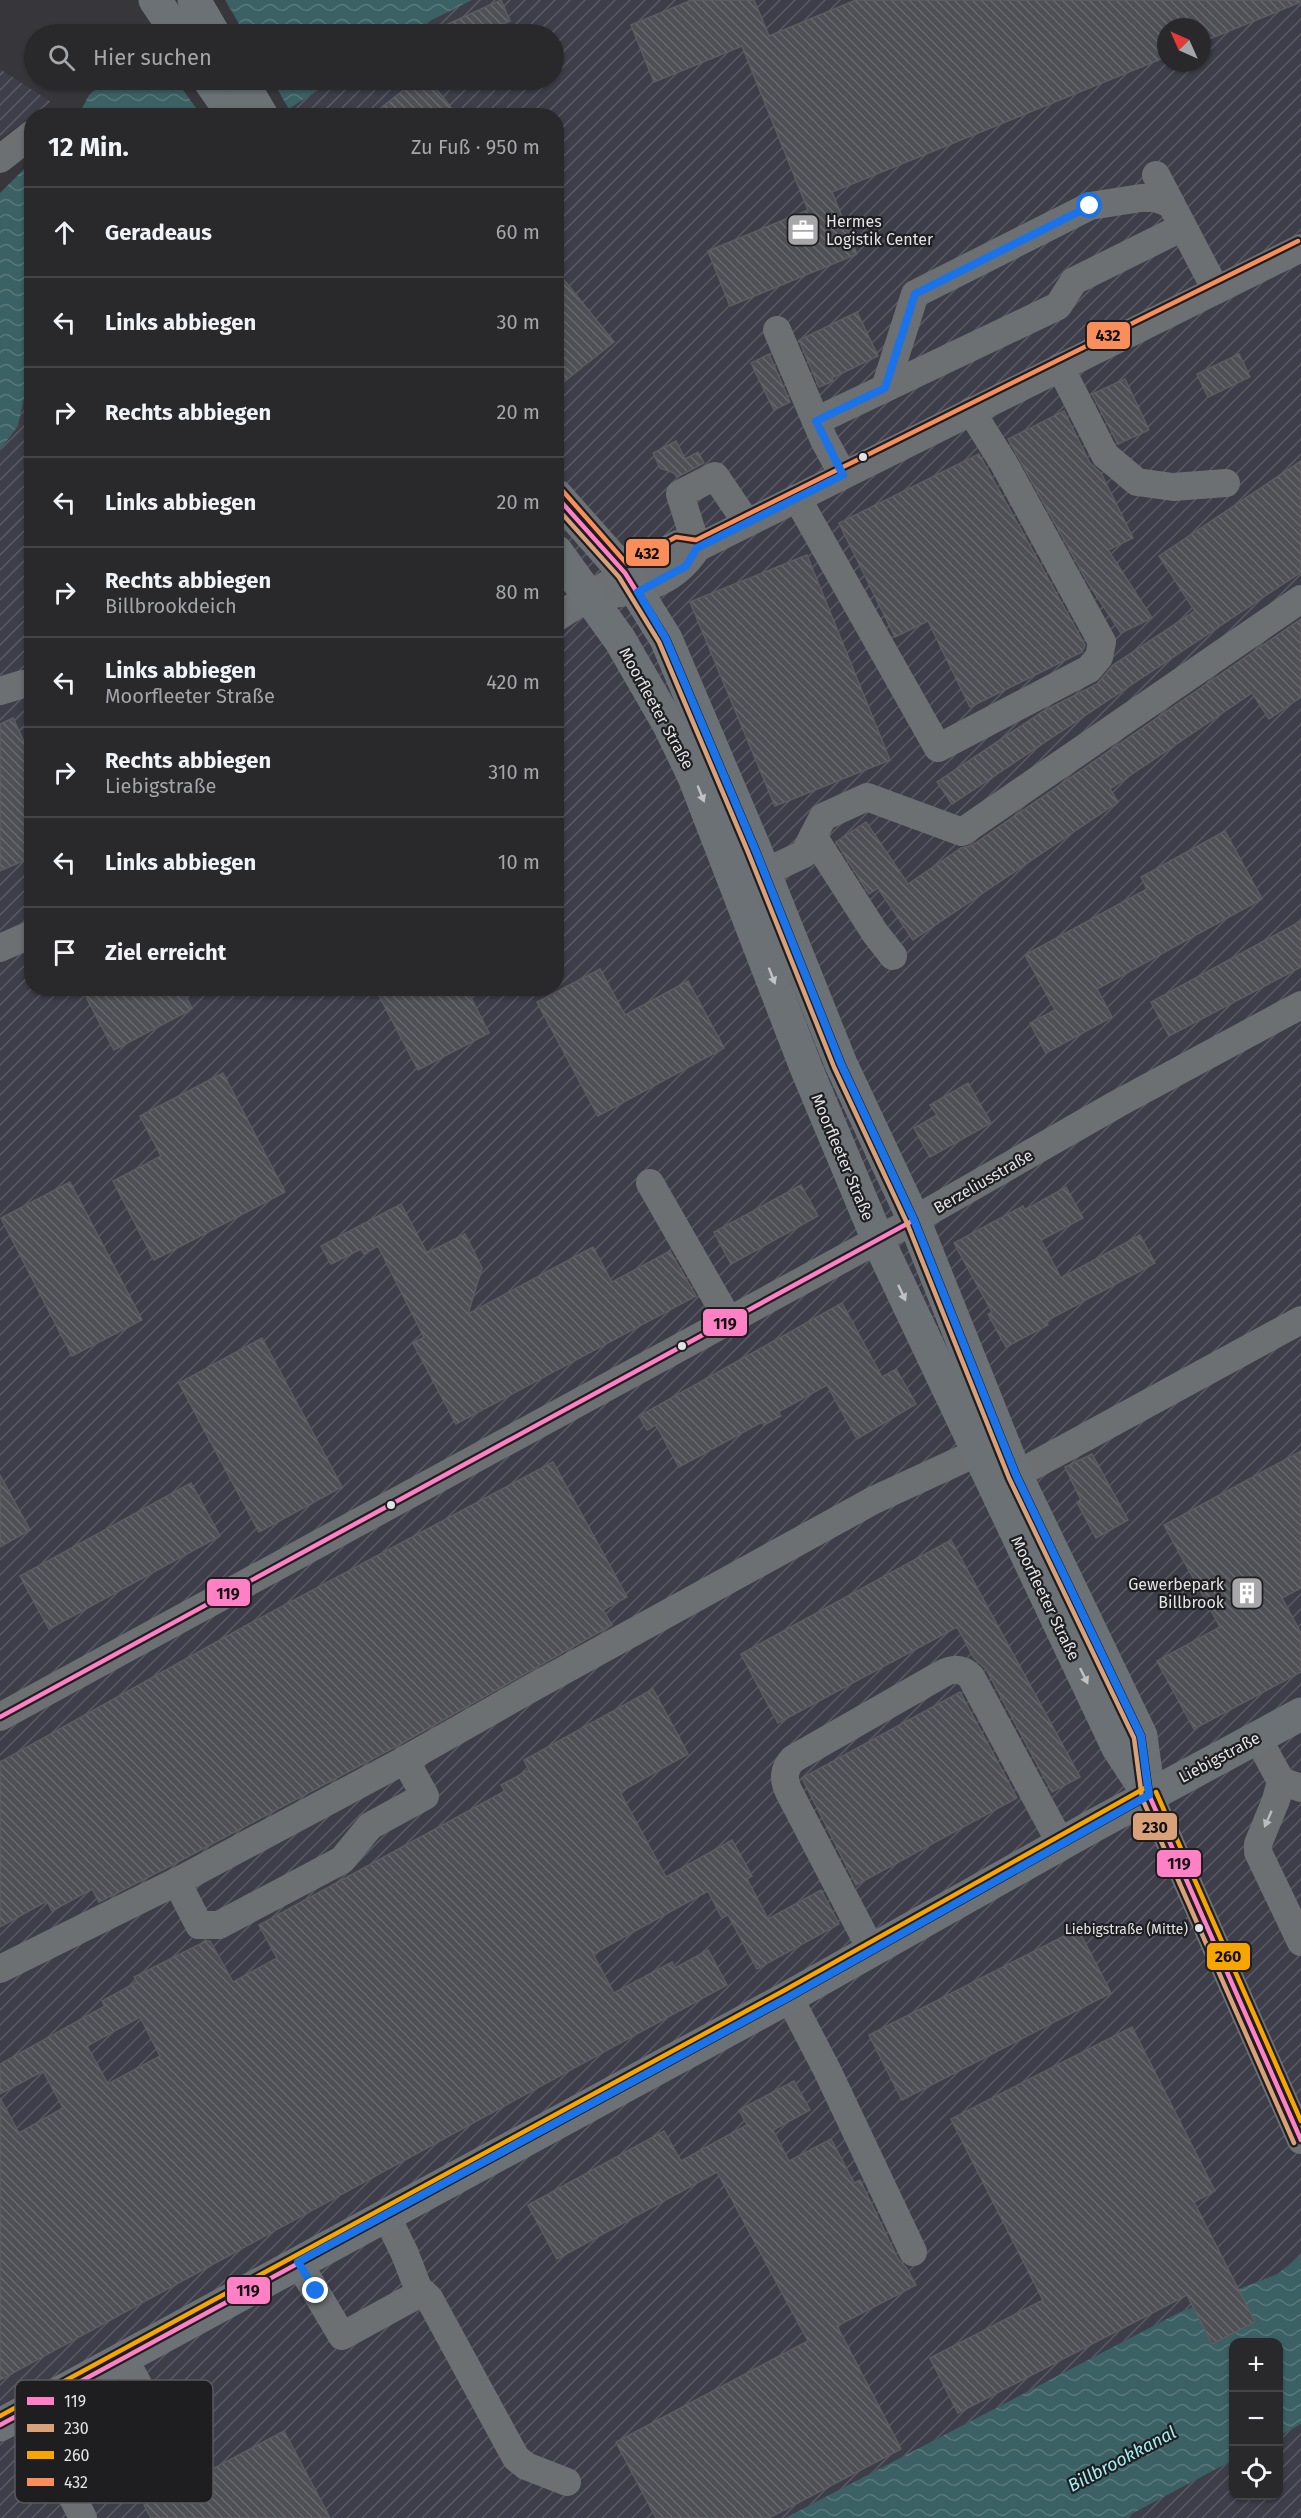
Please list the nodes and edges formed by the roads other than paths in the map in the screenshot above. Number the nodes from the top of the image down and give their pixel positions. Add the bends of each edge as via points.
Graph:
1 (194, 0) edge
2 (156, 1) edge
3 (171, 24) edge
4 (208, 24) edge
5 (216, 90) edge
6 (247, 90) edge
7 (228, 108) edge
8 (257, 108) edge
9 (24, 139) edge
10 (2, 153) edge
11 (1155, 175) dead end
12 (1177, 216) junction
13 (1301, 248) edge
14 (1216, 290) junction
15 (777, 330) dead end
16 (1060, 367) junction
17 (885, 388) junction
18 (971, 411) junction
19 (816, 421) junction
20 (843, 475) junction
21 (1226, 483) dead end
22 (797, 498) junction
23 (564, 504) edge
24 (747, 524) junction
25 (697, 548) junction
26 (564, 562) edge
27 (632, 582) junction
28 (590, 597) junction
29 (1301, 599) edge
30 (564, 613) edge
31 (24, 684) edge
32 (0, 691) edge
33 (813, 836) junction
34 (765, 872) junction
35 (24, 938) edge
36 (0, 948) edge
37 (893, 956) dead end
38 (1301, 1005) edge
39 (650, 1183) dead end
40 (914, 1220) junction
41 (878, 1240) junction
42 (1301, 1320) edge
43 (729, 1321) junction
44 (990, 1447) junction
45 (1004, 1480) junction
46 (1301, 1714) edge
47 (0, 1717) edge
48 (1257, 1737) junction
49 (405, 1760) junction
50 (1291, 1785) edge
51 (1149, 1795) junction
52 (1061, 1844) junction
53 (177, 1882) junction
54 (1301, 1942) edge
55 (872, 1951) junction
56 (0, 1969) edge
57 (789, 1997) junction
58 (1301, 2140) edge
59 (386, 2215) junction
60 (913, 2252) dead end
61 (298, 2262) junction
62 (418, 2288) junction
63 (124, 2358) junction
64 (83, 2380) edge
65 (136, 2380) edge
66 (15, 2417) edge
67 (0, 2425) edge
68 (567, 2482) dead end
69 (76, 2503) edge
70 (83, 2518) edge

1 - 4 main road
2 - 3 main road
5 - 7 main road
6 - 8 main road
9 - 10 street
11 - 12 street
12 - 14 street
12 - 17 street via 1074,280 1058,306
12 - 17 street via 1155,198 1090,206 915,294
13 - 14 street
14 - 16 street
15 - 19 street
16 - 18 street
16 - 21 street via 1105,455 1137,482 1173,487
17 - 19 street
18 - 20 street
18 - 22 street via 1102,642 1099,657 1089,669 938,748
19 - 20 street
20 - 22 street
22 - 24 street
23 - 27 main road, Moorfleeter Straße
24 - 25 street
24 - 25 street via 715,476 680,494
25 - 27 street via 678,544
26 - 28 main road, Moorfleeter Straße
27 - 28 street
27 - 34 main road, Moorfleeter Straße via 666,639
28 - 30 street
28 -> 41 main road, Moorfleeter Straße via 620,640 694,777 807,1070
29 - 33 street via 962,832 867,797 823,817
31 - 32 street
33 - 34 street via 804,854
33 - 37 street
34 - 40 main road, Moorfleeter Straße via 841,1064
35 - 36 street
38 - 40 street, Berzeliusstraße
39 - 43 street
40 - 41 street, Berzeliusstraße
40 - 44 main road, Moorfleeter Straße
41 - 43 street, Berzeliusstraße
41 -> 44 main road, Moorfleeter Straße
42 - 45 street
43 - 47 street, Berzeliusstraße
44 - 45 main road, Moorfleeter Straße
44 - 49 street via 864,1505
45 - 51 main road, Moorfleeter Straße via 1141,1736
46 - 48 main road, Liebigstraße
48 - 50 street
48 - 51 main road, Liebigstraße
49 - 53 street
49 - 53 street via 425,1796 370,1826 342,1860 219,1925 199,1925
50 -> 54 street via 1276,1800 1258,1852
51 - 52 main road, Liebigstraße
51 - 58 street, Moorfleeter Straße
52 - 55 main road, Liebigstraße
52 - 55 street via 971,1677 957,1670 942,1674 786,1766 784,1776 789,1792
53 - 56 street
55 - 57 main road, Liebigstraße
57 - 59 main road, Liebigstraße
57 - 60 street
59 - 61 main road, Liebigstraße
59 - 62 street
61 - 62 street via 342,2336 415,2296
61 - 63 main road, Liebigstraße
62 - 68 street via 429,2298 516,2458
63 - 64 main road, Liebigstraße
63 - 65 street
66 - 67 main road, Liebigstraße
69 - 70 street

